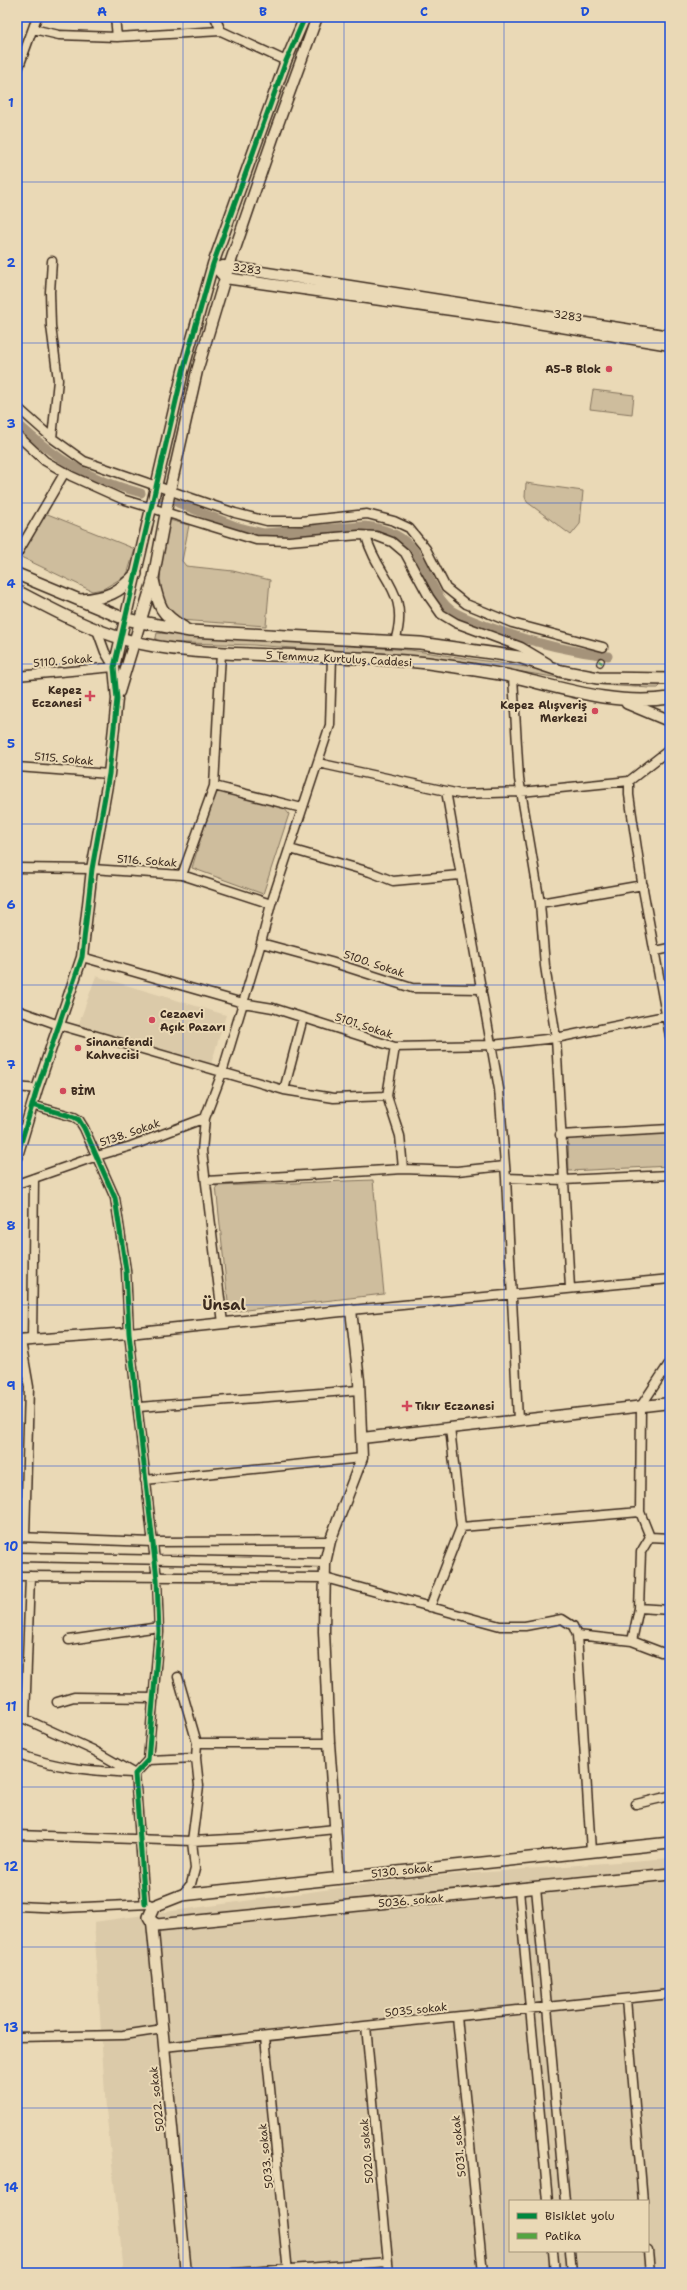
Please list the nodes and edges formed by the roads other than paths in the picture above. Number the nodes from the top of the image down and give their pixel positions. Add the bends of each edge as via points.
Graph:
1 (37, 17) edge
2 (115, 17) edge
3 (215, 17) edge
4 (305, 17) edge
5 (317, 17) edge
6 (33, 29) junction
7 (221, 31) junction
8 (117, 37) junction
9 (286, 61) junction
10 (17, 72) edge
11 (52, 261) dead end
12 (213, 264) junction
13 (229, 267) junction
14 (225, 278) junction
15 (670, 336) edge
16 (670, 345) edge
17 (17, 407) edge
18 (17, 435) edge
19 (52, 438) junction
20 (65, 472) junction
21 (157, 486) junction
22 (170, 490) junction
23 (151, 507) junction
24 (165, 511) junction
25 (366, 536) junction
26 (17, 554) edge
27 (17, 574) edge
28 (136, 574) junction
29 (153, 580) junction
30 (17, 591) edge
31 (78, 600) junction
32 (125, 619) junction
33 (141, 622) junction
34 (98, 630) junction
35 (190, 631) junction
36 (120, 638) junction
37 (395, 641) junction
38 (135, 642) junction
39 (603, 647) dead end
40 (221, 653) junction
41 (332, 656) junction
42 (112, 667) junction
43 (561, 671) junction
44 (17, 676) edge
45 (513, 677) junction
46 (670, 679) edge
47 (610, 698) junction
48 (670, 698) edge
49 (117, 700) junction
50 (670, 721) edge
51 (670, 749) edge
52 (318, 763) junction
53 (17, 766) edge
54 (109, 774) junction
55 (629, 781) junction
56 (214, 786) junction
57 (446, 791) junction
58 (521, 792) junction
59 (302, 808) junction
60 (290, 849) junction
61 (17, 868) edge
62 (92, 869) junction
63 (182, 875) junction
64 (460, 875) junction
65 (642, 885) junction
66 (540, 903) junction
67 (271, 904) junction
68 (261, 943) junction
69 (670, 948) edge
70 (656, 951) junction
71 (82, 957) junction
72 (482, 989) junction
73 (243, 1003) junction
74 (17, 1010) edge
75 (668, 1015) edge
76 (302, 1018) junction
77 (59, 1025) junction
78 (670, 1036) edge
79 (556, 1038) junction
80 (491, 1045) junction
81 (395, 1047) junction
82 (222, 1073) junction
83 (17, 1087) edge
84 (37, 1089) junction
85 (284, 1090) junction
86 (388, 1096) junction
87 (32, 1105) junction
88 (205, 1118) junction
89 (670, 1129) edge
90 (560, 1135) junction
91 (17, 1156) edge
92 (97, 1156) junction
93 (504, 1166) junction
94 (403, 1169) junction
95 (670, 1175) edge
96 (34, 1178) junction
97 (506, 1178) junction
98 (563, 1180) junction
99 (206, 1181) junction
100 (17, 1184) edge
101 (670, 1279) edge
102 (570, 1288) junction
103 (513, 1295) junction
104 (352, 1310) junction
105 (223, 1323) junction
106 (129, 1332) junction
107 (32, 1340) junction
108 (19, 1341) edge
109 (670, 1362) edge
110 (359, 1390) junction
111 (670, 1403) edge
112 (640, 1406) junction
113 (139, 1407) junction
114 (518, 1420) junction
115 (450, 1428) junction
116 (362, 1438) junction
117 (362, 1458) junction
118 (145, 1480) junction
119 (640, 1512) junction
120 (461, 1527) junction
121 (21, 1537) edge
122 (650, 1537) junction
123 (670, 1538) edge
124 (330, 1541) junction
125 (152, 1542) junction
126 (17, 1557) edge
127 (155, 1559) junction
128 (325, 1563) junction
129 (17, 1576) edge
130 (30, 1576) junction
131 (157, 1577) junction
132 (325, 1578) junction
133 (430, 1607) junction
134 (639, 1608) junction
135 (670, 1610) edge
136 (159, 1627) junction
137 (577, 1635) junction
138 (68, 1640) dead end
139 (632, 1641) junction
140 (670, 1652) edge
141 (178, 1677) dead end
142 (154, 1698) junction
143 (57, 1702) dead end
144 (21, 1719) edge
145 (196, 1743) junction
146 (329, 1743) junction
147 (17, 1753) edge
148 (196, 1758) junction
149 (148, 1760) junction
150 (135, 1774) junction
151 (670, 1796) edge
152 (636, 1804) dead end
153 (335, 1829) junction
154 (17, 1835) edge
155 (140, 1840) junction
156 (192, 1841) junction
157 (670, 1843) edge
158 (591, 1851) junction
159 (670, 1874) edge
160 (339, 1878) junction
161 (536, 1888) junction
162 (519, 1890) junction
163 (182, 1895) junction
164 (151, 1904) junction
165 (17, 1906) edge
166 (152, 1922) junction
167 (670, 1994) edge
168 (626, 1999) junction
169 (547, 2007) junction
170 (530, 2009) junction
171 (457, 2017) junction
172 (366, 2026) junction
173 (162, 2029) junction
174 (17, 2037) edge
175 (265, 2037) junction
176 (164, 2047) junction
177 (548, 2200) edge
178 (565, 2200) edge
179 (643, 2200) edge
180 (553, 2252) edge
181 (570, 2252) edge
182 (648, 2252) edge
183 (388, 2262) junction
184 (288, 2271) edge
185 (186, 2273) edge
186 (234, 2273) edge
187 (389, 2273) edge
188 (483, 2273) edge
189 (555, 2273) edge
190 (572, 2273) edge
191 (650, 2273) edge

1 - 6 street
2 - 8 street
3 - 7 street
4 - 9 street
5 - 13 street via 288,93
6 - 8 street via 59,36
6 - 10 street
7 - 8 street
7 - 9 street
9 - 12 street
11 - 19 street via 50,292 58,380
12 - 13 street, 3283
12 - 14 street, 3283
12 - 21 street via 183,371
13 - 14 street
13 - 15 street, 3283
14 - 16 street, 3283 via 486,315
14 - 22 street via 197,371
17 - 19 street
18 - 20 street via 46,461
19 - 21 street via 84,461
20 - 23 street via 122,499
20 - 26 street
21 - 22 street
21 - 23 street
22 - 24 street
22 - 39 street via 235,513 267,521 301,521 366,514 394,521 409,528 426,549 446,588 466,604 512,623
23 - 24 street
23 - 28 street
24 - 25 street via 256,540 288,541
24 - 29 street
25 - 37 street via 397,600 400,625
25 - 43 street via 392,542 405,553 441,614 456,623 521,647
27 - 31 main road, 5 Temmuz Kurtuluş Caddesi
28 - 31 main road via 124,588 109,596
28 - 32 street
29 - 33 street
29 - 35 main road via 158,602 166,617
30 - 34 main road, 5 Temmuz Kurtuluş Caddesi
31 - 32 main road, 5 Temmuz Kurtuluş Caddesi
32 - 33 main road, 5 Temmuz Kurtuluş Caddesi
32 - 36 street
33 - 35 main road, 5 Temmuz Kurtuluş Caddesi
33 - 38 street
34 - 36 main road, 5 Temmuz Kurtuluş Caddesi
34 - 42 street
35 - 37 main road, 5 Temmuz Kurtuluş Caddesi
36 - 38 main road, 5 Temmuz Kurtuluş Caddesi
36 - 42 street
37 - 43 main road, 5 Temmuz Kurtuluş Caddesi via 519,656
38 - 40 main road, 5 Temmuz Kurtuluş Caddesi
38 - 49 street
40 - 41 main road, 5 Temmuz Kurtuluş Caddesi
40 - 56 street
41 - 45 main road, 5 Temmuz Kurtuluş Caddesi via 428,663
41 - 52 street via 330,725
42 - 44 street, 5110. Sokak
42 - 49 street
43 - 46 main road, 5 Temmuz Kurtuluş Caddesi via 598,678
45 - 47 main road, 5 Temmuz Kurtuluş Caddesi via 571,692
45 - 58 street
47 - 48 main road, 5 Temmuz Kurtuluş Caddesi via 652,701
47 - 50 main road via 640,707
49 - 54 street
51 - 55 street
52 - 57 street
52 - 59 street
53 - 54 street, 5115. Sokak
54 - 62 street
55 - 58 street
55 - 65 street
56 - 59 street
56 - 63 street
57 - 58 street via 460,794
57 - 64 street
58 - 66 street
59 - 60 street
60 - 64 street via 370,872 392,881
60 - 67 street
61 - 62 street, 5116. Sokak
62 - 63 street, 5116. Sokak
62 - 71 street
63 - 67 street, 5116. Sokak
64 - 72 street
65 - 66 street
65 - 70 street
66 - 79 street via 545,966
67 - 68 street
68 - 72 street, 5100. Sokak via 412,988
68 - 73 street
69 - 70 street
70 - 75 street
71 - 73 street, 5101. Sokak
71 - 77 street
72 - 80 street
73 - 76 street, 5101. Sokak via 273,1008
73 - 82 street
74 - 77 street
75 - 78 street
75 - 79 street, 5101. Sokak
76 - 81 street, 5101. Sokak
76 - 85 street
77 - 82 street
77 - 84 street
79 - 80 street, 5101. Sokak
79 - 90 street
80 - 81 street, 5101. Sokak
80 - 93 street via 499,1089
81 - 86 street
82 - 85 street
82 - 88 street
83 - 84 street
84 - 87 street
85 - 86 street via 334,1098
86 - 94 street via 400,1136
87 - 91 street
87 - 92 street via 79,1120
88 - 92 street, 5138. Sokak
88 - 99 street via 202,1151
89 - 90 street
90 - 98 street
92 - 96 street, 5138. Sokak
92 - 106 street via 115,1198 126,1270
93 - 94 street via 457,1171
93 - 97 street
94 - 99 street
95 - 98 street
96 - 100 street, 5138. Sokak
96 - 107 street
97 - 98 street
97 - 103 street
98 - 102 street
99 - 105 street
101 - 102 street
102 - 103 street
103 - 104 street
103 - 114 street
104 - 105 street
104 - 110 street
105 - 106 street
106 - 107 street
106 - 113 street
107 - 108 street
108 - 121 street via 29,1387
109 - 112 street
110 - 113 street
110 - 116 street
111 - 112 street
112 - 114 street
112 - 119 street
113 - 118 street
114 - 115 street
115 - 116 street
115 - 120 street
116 - 117 street
117 - 118 street
117 - 124 street
118 - 125 street
119 - 120 street
119 - 122 street
120 - 133 street
121 - 125 street
122 - 123 street
122 - 134 street via 641,1552
124 - 125 street
124 - 128 street
125 - 127 street
126 - 127 street
127 - 128 street
127 - 131 street
128 - 132 street
129 - 130 street
130 - 131 street
130 - 144 street
131 - 132 street
131 - 136 street
132 - 133 street
132 - 146 street via 324,1631
133 - 137 street via 500,1626 525,1626 562,1619 573,1626
134 - 135 street
134 - 139 street
136 - 138 street
136 - 142 street
137 - 139 street
137 - 158 street
139 - 140 street via 661,1652
141 - 145 street
142 - 143 street via 74,1697
142 - 149 street
144 - 150 street via 93,1750
145 - 146 street
145 - 148 street
146 - 153 street
147 - 150 street via 31,1759 96,1771
148 - 149 street
148 - 156 street via 199,1786
149 - 150 street
150 - 155 street
151 - 152 street
153 - 156 street
153 - 160 street
154 - 155 street
155 - 156 street
155 - 164 street
156 - 163 street via 195,1868 191,1884
157 - 158 main road, 5130. sokak
158 - 160 main road, 5130. sokak
159 - 161 main road, 5036. sokak
160 - 163 main road, 5130. sokak
161 - 162 main road, 5036. sokak
161 - 169 street
162 - 166 main road, 5036. sokak via 157,1925
162 - 170 street
163 - 164 main road, 5130. sokak
164 - 165 street via 63,1908
164 - 166 main road via 149,1917
166 - 173 street, 5022. sokak
167 - 168 street, 5035 sokak
168 - 169 street, 5035 sokak
168 - 179 street
169 - 170 street, 5035 sokak
169 - 178 street
170 - 171 street, 5035 sokak
170 - 177 street
171 - 172 street, 5035 sokak
171 - 188 street, 5031. sokak
172 - 175 street, 5035 sokak
172 - 183 street, 5020. sokak
173 - 174 street via 123,2035
173 - 176 street, 5022. sokak
175 - 176 street, 5035 sokak
175 - 184 street, 5033. sokak
176 - 185 street, 5022. sokak
180 - 189 street
181 - 190 street
182 - 191 street
183 - 184 street
183 - 187 street, 5020. sokak
184 - 186 street

